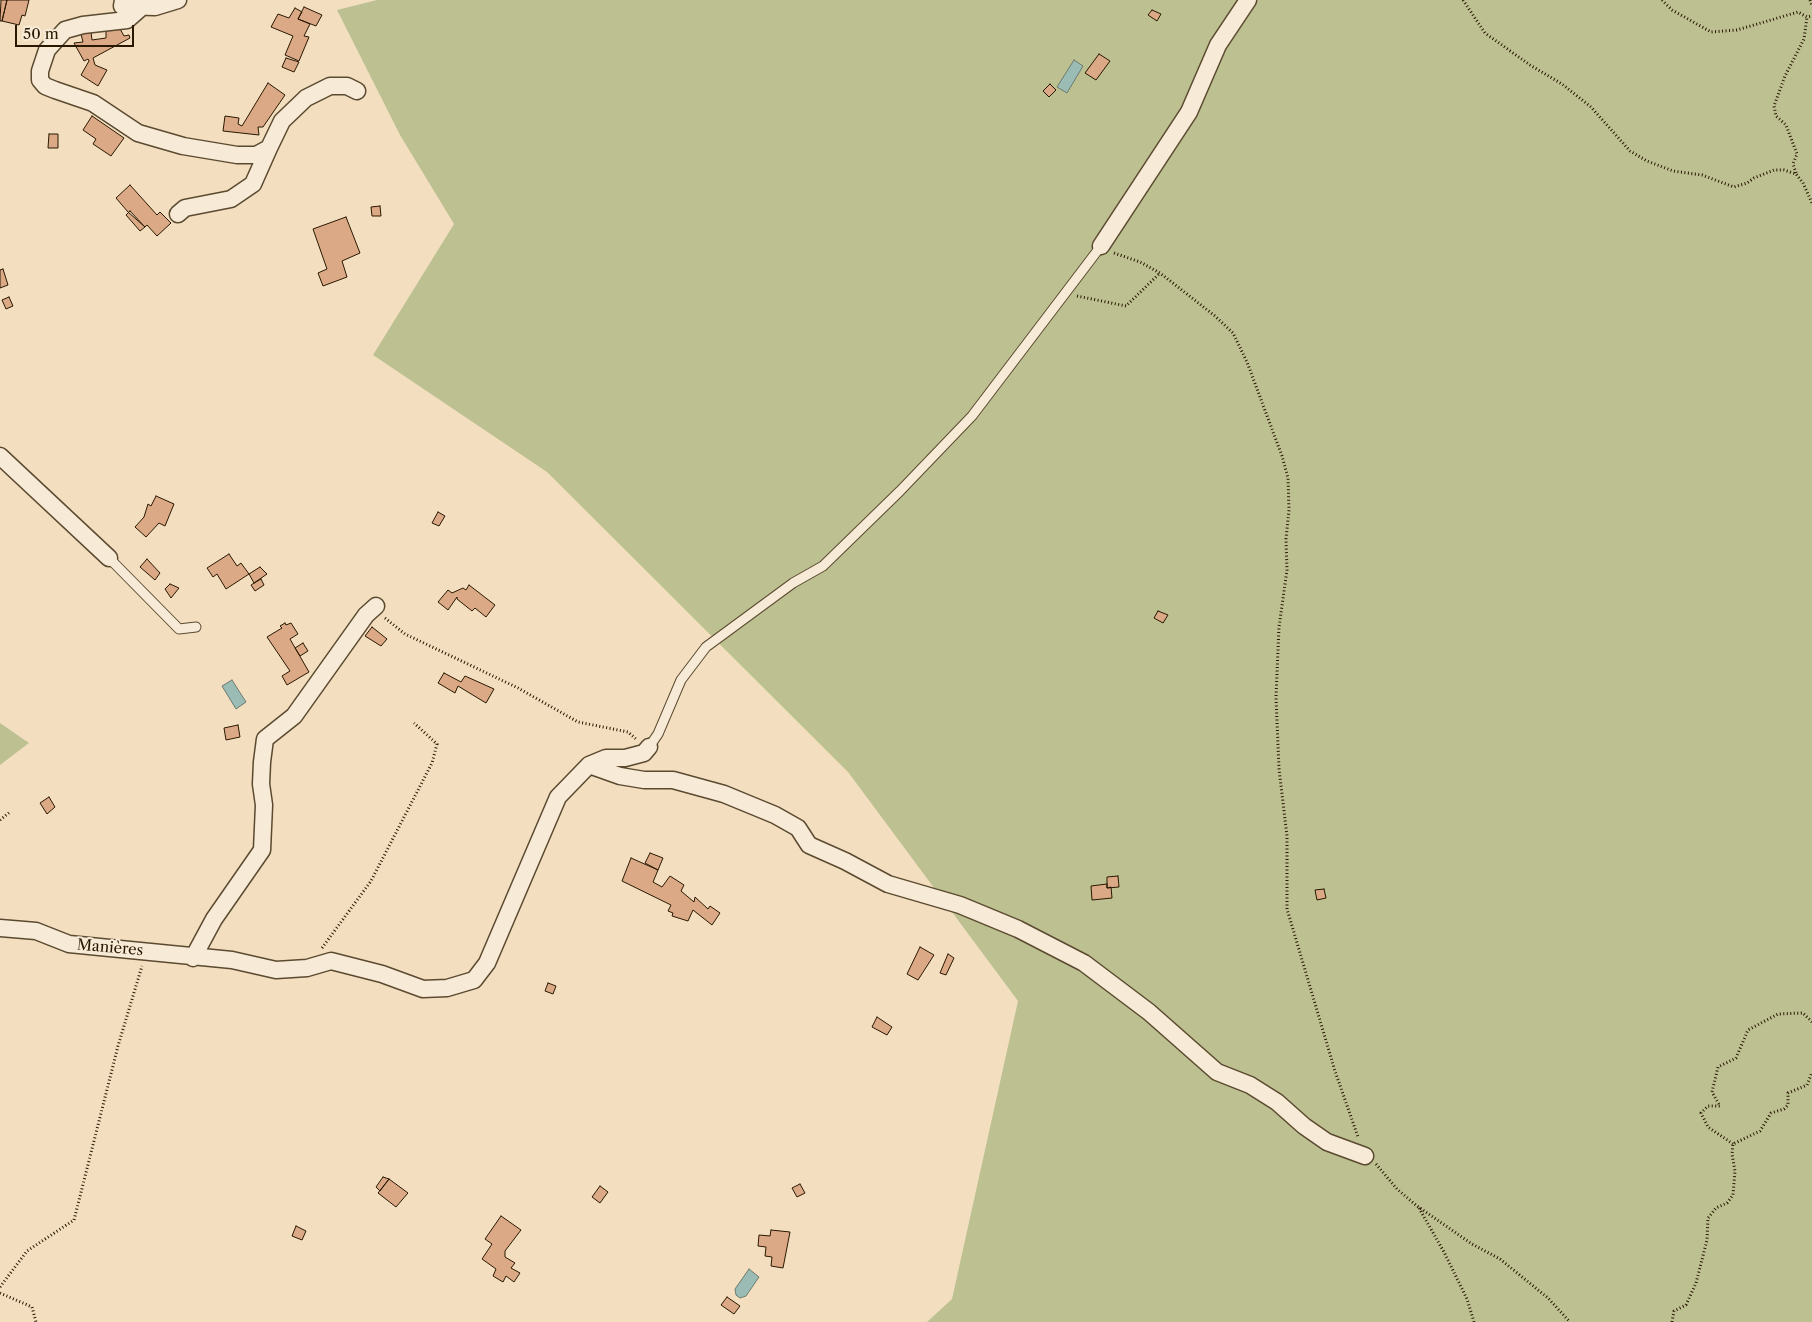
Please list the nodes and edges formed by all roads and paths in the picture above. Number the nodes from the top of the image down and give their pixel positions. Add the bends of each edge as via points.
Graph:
1 (123, 0) edge
2 (178, 0) edge
3 (1248, 0) edge
4 (1463, 0) edge
5 (1662, 0) edge
6 (1810, 0) edge
7 (143, 6) junction
8 (1812, 6) edge
9 (1812, 16) edge
10 (1806, 17) junction
11 (357, 91) dead end
12 (269, 148) junction
13 (1796, 174) junction
14 (1812, 203) edge
15 (178, 214) dead end
16 (1101, 246) junction
17 (1160, 273) junction
18 (1065, 293) junction
19 (0, 456) edge
20 (109, 558) joint
21 (374, 607) joint
22 (196, 627) dead end
23 (414, 723) dead end
24 (648, 748) junction
25 (589, 765) junction
26 (10, 812) dead end
27 (0, 820) edge
28 (0, 928) edge
29 (147, 952) junction
30 (193, 958) junction
31 (311, 967) junction
32 (1812, 1022) edge
33 (1812, 1072) edge
34 (1734, 1144) junction
35 (1366, 1156) junction
36 (1417, 1206) junction
37 (0, 1287) edge
38 (0, 1292) edge
39 (36, 1322) edge
40 (1474, 1322) edge
41 (1570, 1322) edge
42 (1672, 1322) edge

1 - 7 street via 122,6
2 - 7 street via 155,7
3 - 16 street via 1218,45 1189,112
4 - 13 path via 1485,33 1562,84 1591,107 1630,150 1647,160 1673,171 1702,175 1734,187 1774,170
5 - 10 path via 1678,14 1711,32 1737,30 1798,12
6 - 8 path
7 - 12 street via 127,20 65,30 47,50 40,80 50,88 93,103 138,132 183,146 237,155 256,155
9 - 10 path
10 - 13 path via 1804,39 1774,106 1776,116 1786,125 1797,154 1793,164
11 - 12 street via 347,86 330,86 306,98 282,120
12 - 15 street via 254,184 231,200 185,208
13 - 14 path
16 - 17 path
16 - 18 lane
17 - 18 path via 1126,306
17 - 35 path via 1233,333 1270,423 1288,478 1287,570 1279,627 1276,697 1279,769 1287,836 1287,909 1335,1071
18 - 24 lane via 972,416 823,566 793,583 706,647 681,680 658,734
19 - 20 street
20 - 22 lane via 179,630
21 - 24 path via 405,634 518,688 578,722 628,732
21 - 30 street via 294,716 265,739 261,784 264,805 262,850 214,920
23 - 31 path via 437,744 432,763 371,881 332,932
24 - 25 street via 625,758 606,758
25 - 31 street, Manières via 558,797 487,963 474,980 448,988 423,988 331,961
25 - 35 street via 620,776 674,780 724,794 782,819 798,828 809,845 888,884 960,905 1018,929 1084,963 1149,1012 1218,1072 1250,1085 1328,1142
26 - 27 path
28 - 29 street, Manières via 36,931 68,944
29 - 30 street, Manières
29 - 37 path via 118,1046 74,1220 27,1251
30 - 31 street, Manières via 232,960 276,970
32 - 34 path via 1804,1013 1778,1014 1748,1030 1736,1058 1718,1067 1712,1092 1720,1106 1708,1106 1701,1113 1708,1126
33 - 34 path via 1807,1085 1788,1093 1788,1105 1784,1109 1771,1113 1760,1131
34 - 42 path via 1733,1195 1708,1218 1696,1283 1686,1305 1674,1311
35 - 36 path
36 - 40 path via 1444,1252 1467,1299
36 - 41 path via 1472,1244 1500,1258 1548,1298
38 - 39 path via 32,1307

